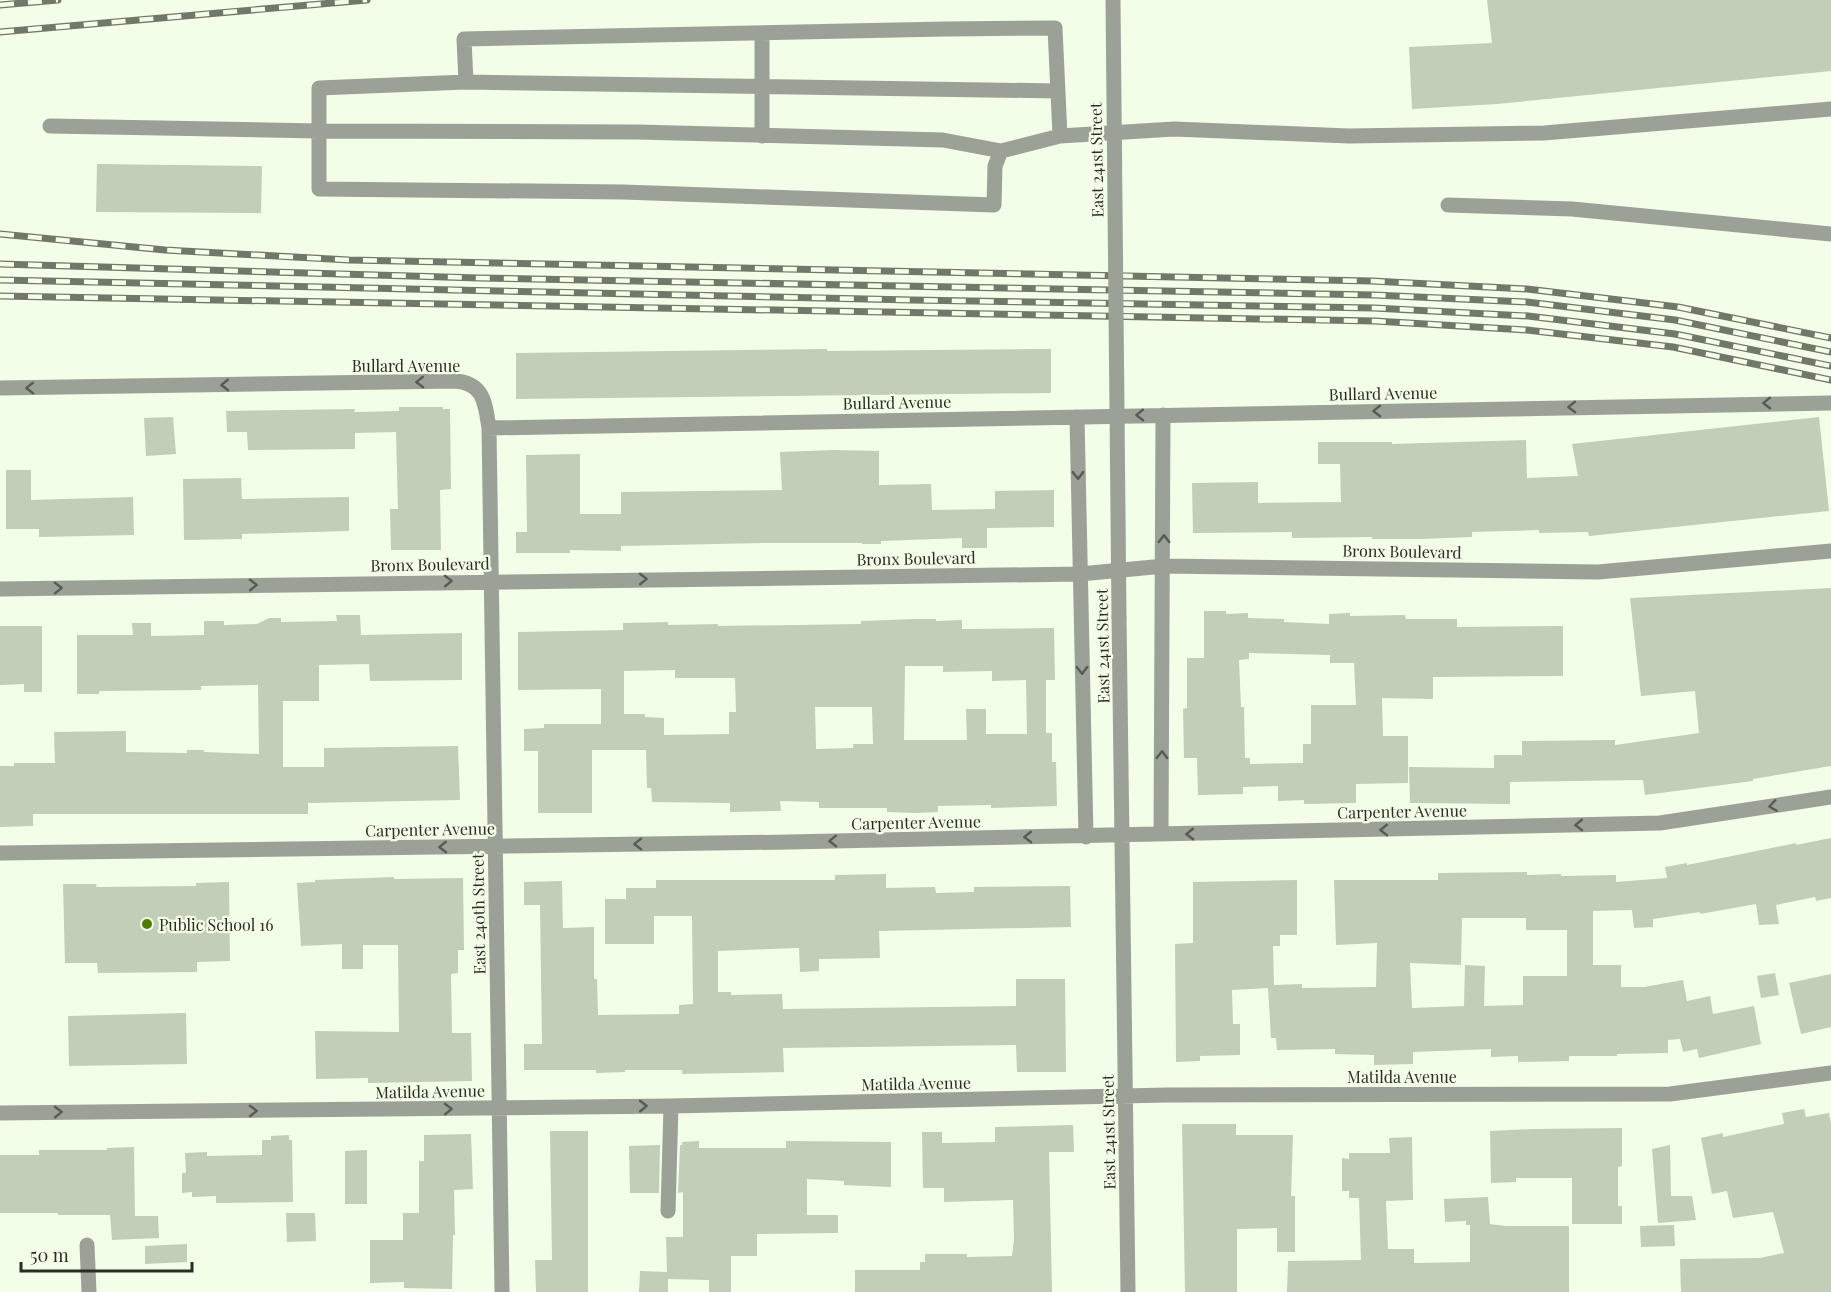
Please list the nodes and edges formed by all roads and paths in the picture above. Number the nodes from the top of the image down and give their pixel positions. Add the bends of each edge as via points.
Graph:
1 (1113, 0) edge
2 (762, 33) junction
3 (466, 82) junction
4 (762, 87) junction
5 (1058, 91) junction
6 (1831, 109) edge
7 (50, 126) dead end
8 (319, 131) junction
9 (762, 136) junction
10 (1060, 136) junction
11 (1001, 151) junction
12 (1448, 206) dead end
13 (1831, 234) edge
14 (0, 388) edge
15 (1828, 403) edge
16 (1163, 415) junction
17 (1077, 417) junction
18 (489, 428) junction
19 (1831, 551) edge
20 (1164, 566) junction
21 (1080, 573) junction
22 (491, 581) junction
23 (0, 589) edge
24 (1831, 798) edge
25 (1161, 834) junction
26 (1123, 836) junction
27 (1086, 837) junction
28 (495, 846) junction
29 (0, 853) edge
30 (1831, 1073) edge
31 (1125, 1096) junction
32 (671, 1106) junction
33 (498, 1108) junction
34 (0, 1113) edge
35 (668, 1211) dead end
36 (87, 1245) dead end
37 (89, 1292) edge
38 (502, 1292) edge
39 (1128, 1292) edge

1 - 26 street, East 241st Street, bridge
2 - 3 street via 464,39
2 - 4 street
2 - 5 street via 1055,28
3 - 4 street
3 - 8 street via 319,88
4 - 5 street
4 - 9 street
5 - 10 street
6 - 10 street via 1544,133 1349,136 1174,129
7 - 8 street
8 - 9 street
8 - 11 street via 319,189 623,192 994,205 995,166
9 - 11 street via 943,140
10 - 11 street
12 - 13 street via 1572,209
18 -> 14 street, Bullard Avenue via 485,402 475,387 465,382
15 -> 16 street, Bullard Avenue
16 -> 17 street, Bullard Avenue
20 -> 16 street
17 - 18 street, Bullard Avenue
17 -> 21 street, East 241st Street
18 - 22 street, East 240th Street
19 - 20 street, Bronx Boulevard via 1598,572
20 - 21 street, Bronx Boulevard
25 -> 20 street
22 -> 21 street, Bronx Boulevard
21 -> 27 street, East 241st Street
23 -> 22 street, Bronx Boulevard
22 - 28 street, East 240th Street
24 -> 25 street, Carpenter Avenue via 1660,823
25 - 26 street, Carpenter Avenue
26 - 27 street, Carpenter Avenue
26 - 31 street, East 241st Street
27 -> 28 street, Carpenter Avenue
28 -> 29 street, Carpenter Avenue
28 - 33 street, East 240th Street
30 - 31 street, Matilda Avenue via 1670,1094
31 - 32 street, Matilda Avenue
31 - 39 street, East 241st Street
33 -> 32 street, Matilda Avenue
32 - 35 street
34 -> 33 street, Matilda Avenue
33 - 38 street, East 240th Street
36 - 37 street

